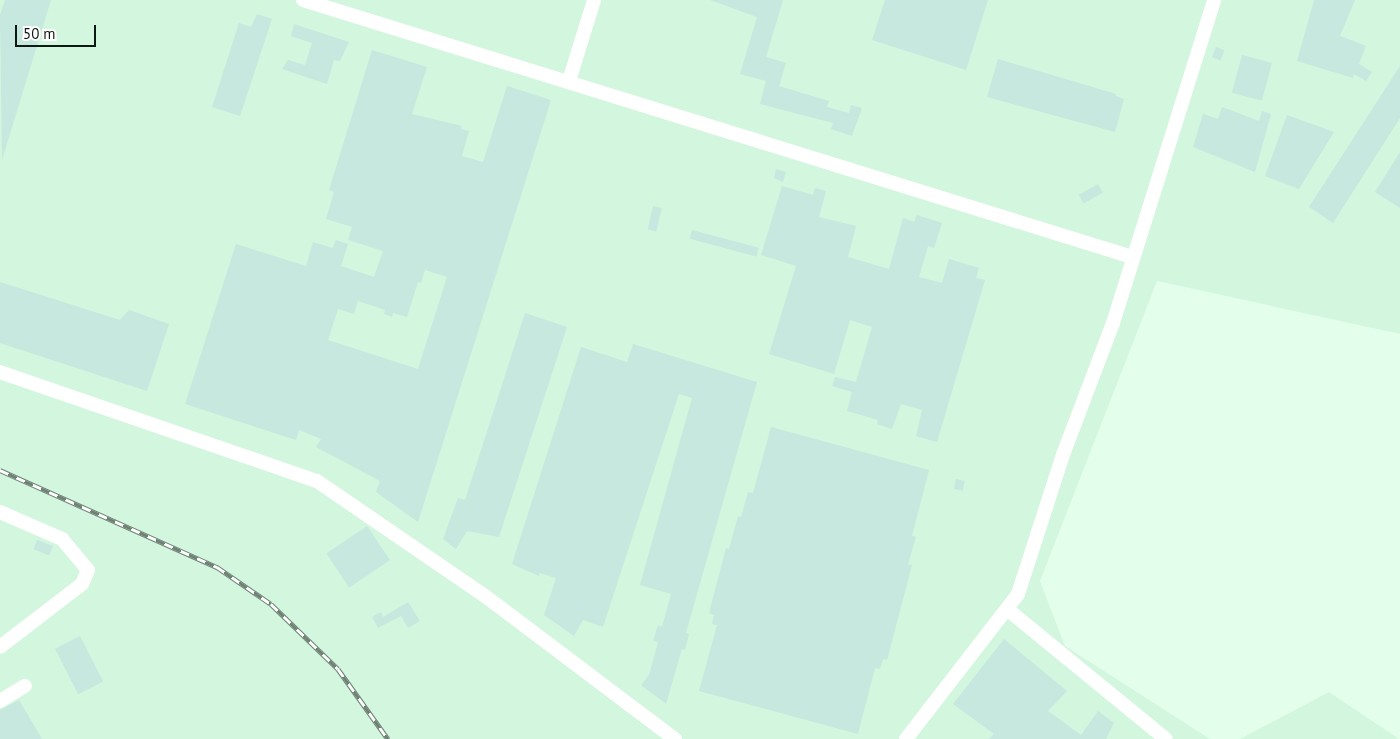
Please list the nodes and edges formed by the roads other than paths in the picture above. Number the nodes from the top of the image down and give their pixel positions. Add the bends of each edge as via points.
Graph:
1 (303, 0) edge
2 (594, 0) edge
3 (1214, 0) edge
4 (569, 81) junction
5 (1132, 257) junction
6 (0, 372) edge
7 (0, 512) edge
8 (1007, 609) junction
9 (0, 647) edge
10 (25, 686) dead end
11 (0, 701) edge
12 (675, 739) edge
13 (906, 739) edge
14 (1166, 739) edge

1 - 4 lane
2 - 4 lane
3 - 5 lane
4 - 5 lane
5 - 8 lane via 1113,323 1064,452 1018,594
6 - 12 lane via 317,481 485,596
7 - 9 lane via 62,539 88,570 82,584
8 - 13 lane
8 - 14 lane
10 - 11 lane

